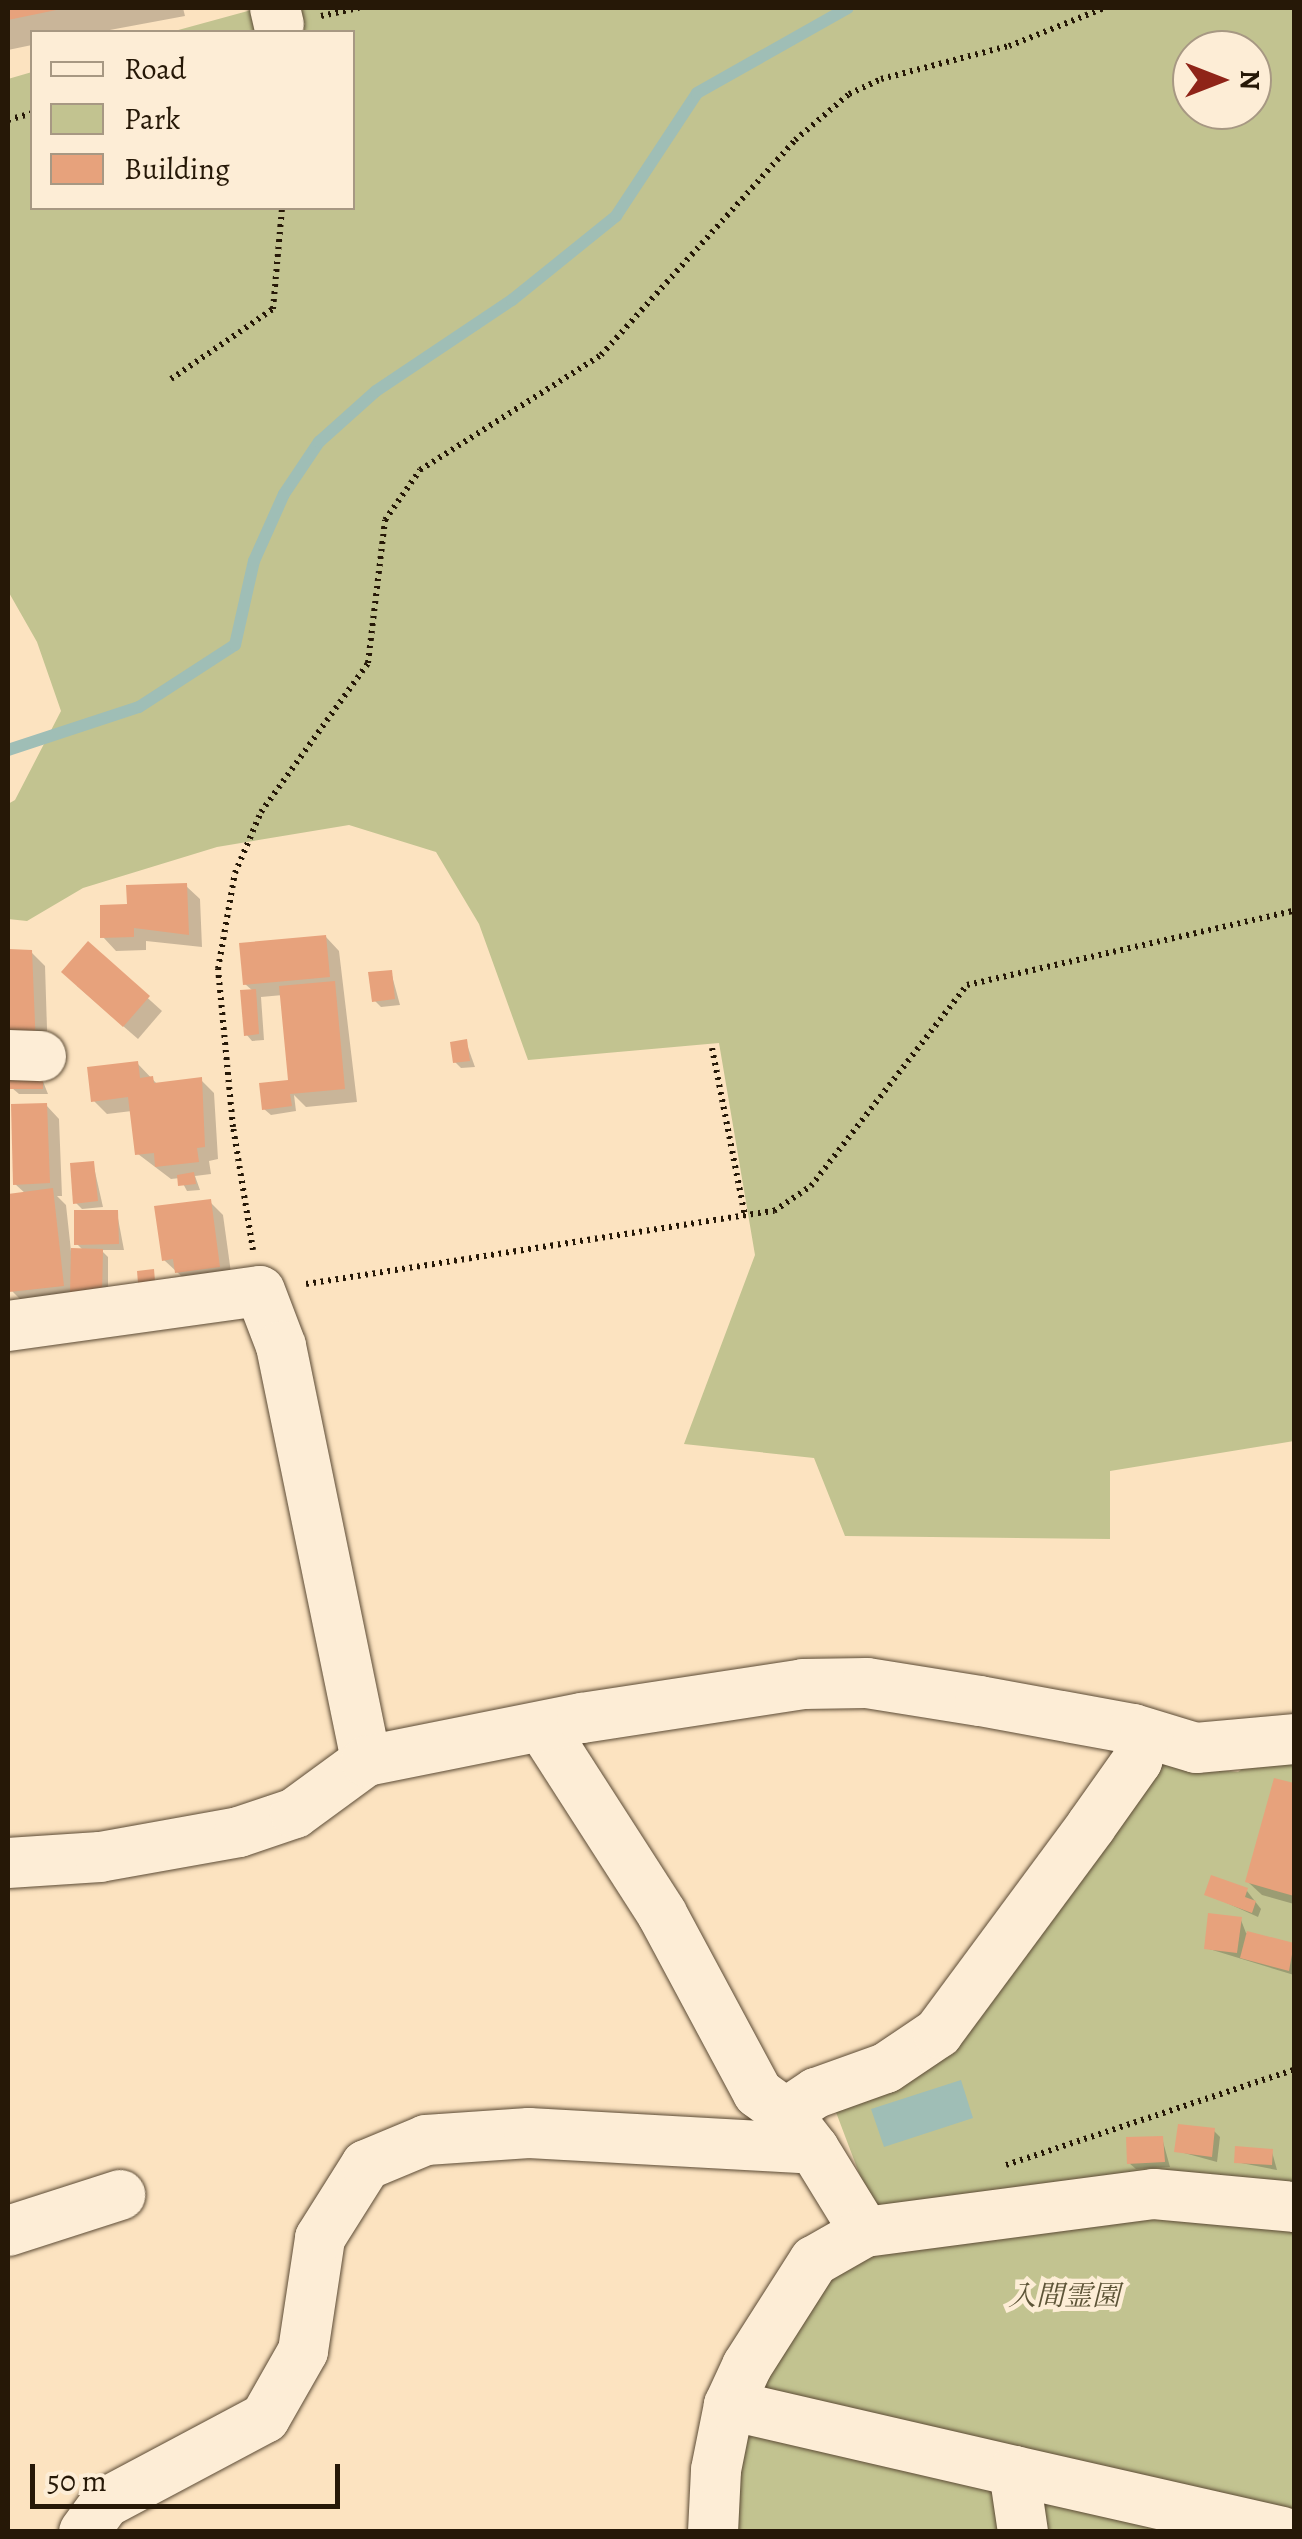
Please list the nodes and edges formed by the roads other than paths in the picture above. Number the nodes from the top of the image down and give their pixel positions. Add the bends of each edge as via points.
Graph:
1 (8, 1326) edge
2 (542, 1727) junction
3 (1146, 1733) junction
4 (1294, 1738) edge
5 (366, 1761) junction
6 (8, 1863) edge
7 (800, 2131) junction
8 (120, 2196) dead end
9 (1294, 2207) edge
10 (8, 2230) edge
11 (865, 2232) junction
12 (730, 2405) junction
13 (1014, 2471) junction
14 (84, 2532) edge
15 (713, 2532) edge
16 (1023, 2532) edge
17 (1282, 2532) edge

1 - 5 street via 260,1291 281,1346
2 - 3 street via 803,1684 867,1683
2 - 5 street
2 - 7 street via 662,1914 758,2093
3 - 4 street via 1196,1748
3 - 7 street via 1136,1761 1003,1953 938,2033 886,2068 816,2093
5 - 6 street via 295,1813 240,1832 100,1857
7 - 11 street
7 - 14 street via 426,2140 366,2165 320,2238 302,2351 265,2418 105,2503
8 - 10 street
9 - 11 street via 1154,2194
11 - 12 street via 814,2261 790,2290
12 - 13 street
12 - 15 street via 716,2470
13 - 16 street
13 - 17 street

